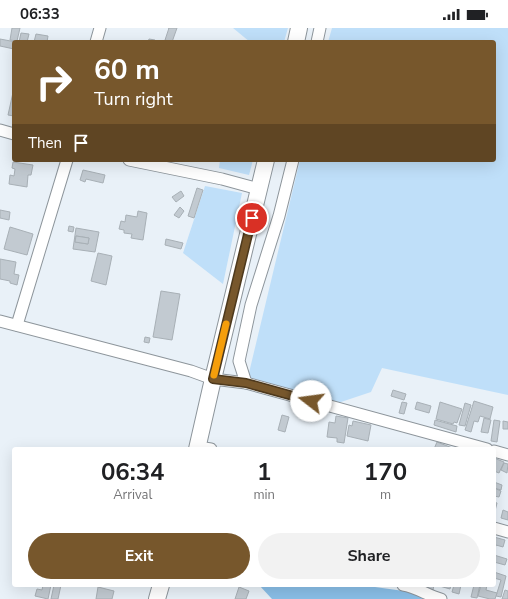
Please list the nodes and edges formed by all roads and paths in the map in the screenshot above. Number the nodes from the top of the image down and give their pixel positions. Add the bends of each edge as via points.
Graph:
1 (100, 28) edge
2 (299, 28) edge
3 (320, 28) edge
4 (97, 40) edge
5 (296, 40) edge
6 (317, 40) edge
7 (0, 130) edge
8 (12, 133) edge
9 (66, 162) edge
10 (139, 162) edge
11 (266, 162) edge
12 (292, 162) edge
13 (259, 189) junction
14 (0, 321) edge
15 (17, 325) junction
16 (213, 379) junction
17 (246, 383) junction
18 (202, 447) edge
19 (480, 447) edge
20 (496, 452) edge
21 (508, 455) edge
22 (496, 529) edge
23 (508, 532) edge
24 (160, 587) edge
25 (412, 587) edge
26 (157, 599) edge
27 (441, 599) edge

1 - 4 street
2 - 5 highway
3 - 6 street
7 - 8 street
9 - 15 street
10 - 13 street
11 - 13 highway
12 - 17 street via 279,216 251,305 239,361
13 - 16 highway
14 - 15 street
15 - 16 street
16 - 17 street
16 - 18 highway
17 - 19 street
20 - 21 street
22 - 23 street
24 - 26 highway
25 - 27 street

